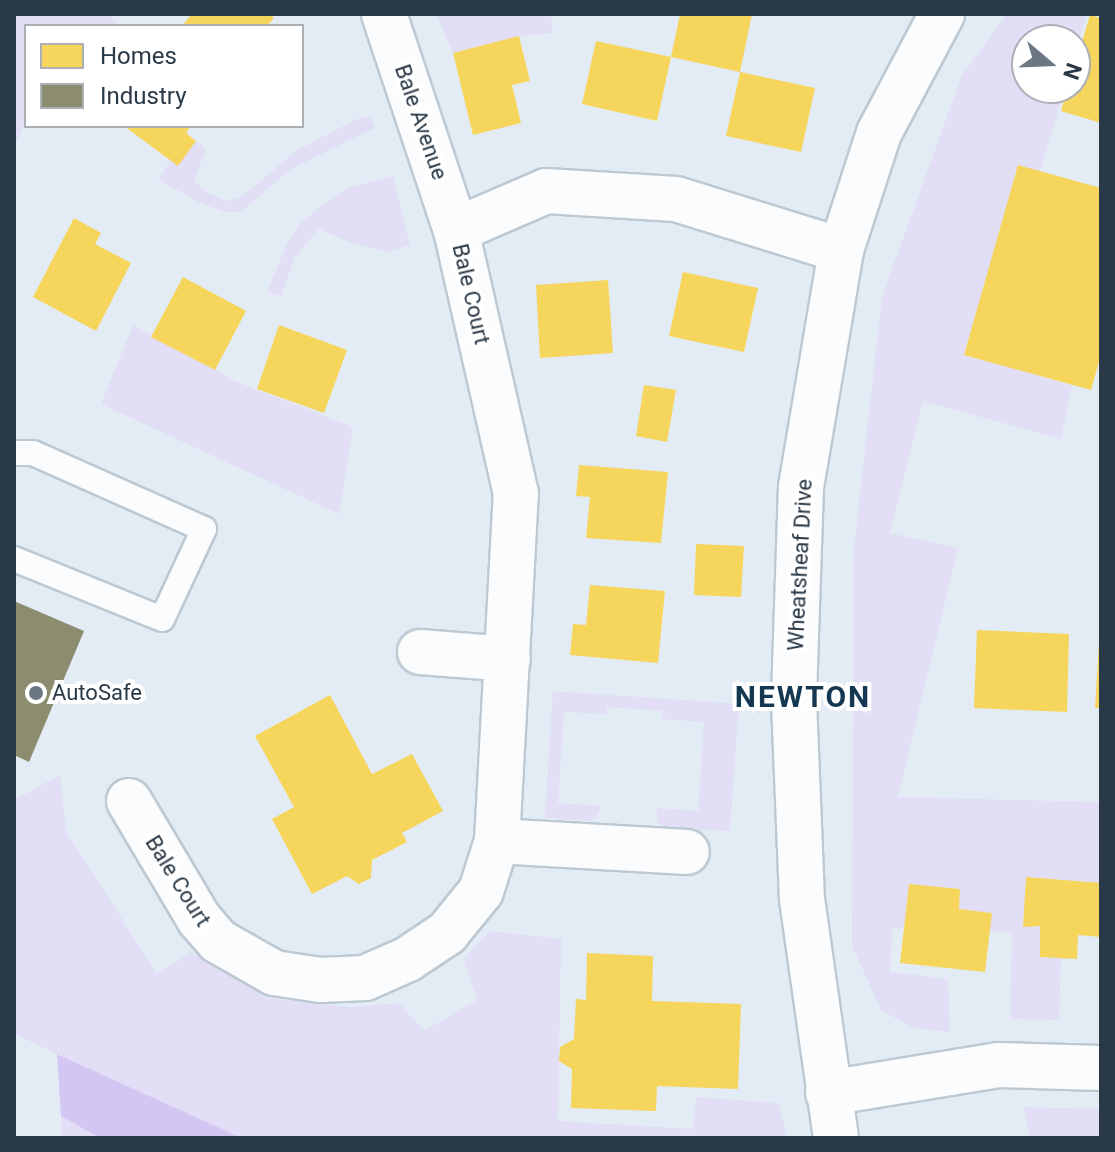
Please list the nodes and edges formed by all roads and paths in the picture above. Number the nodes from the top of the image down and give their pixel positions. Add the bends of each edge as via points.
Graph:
1 (384, 14) edge
2 (942, 14) edge
3 (456, 230) junction
4 (841, 250) junction
5 (14, 453) edge
6 (14, 559) edge
7 (420, 652) dead end
8 (508, 659) junction
9 (129, 801) dead end
10 (497, 841) junction
11 (687, 852) dead end
12 (1101, 1068) edge
13 (828, 1093) junction
14 (836, 1138) edge

1 - 3 street, Bale Avenue
2 - 4 street, Wheatsheaf Drive via 879,133
3 - 4 street, Bale Court via 546,191 676,199
3 - 8 street, Bale Court via 516,494
4 - 13 street, Wheatsheaf Drive via 801,487 794,697 802,900
5 - 6 lane via 33,453 204,529 162,619
7 - 8 street
8 - 10 street, Bale Court
9 - 10 street, Bale Court via 199,919 218,941 274,973 320,980 365,978 408,959 447,933 481,891
10 - 11 street
12 - 13 street via 999,1065
13 - 14 street, Wheatsheaf Drive

